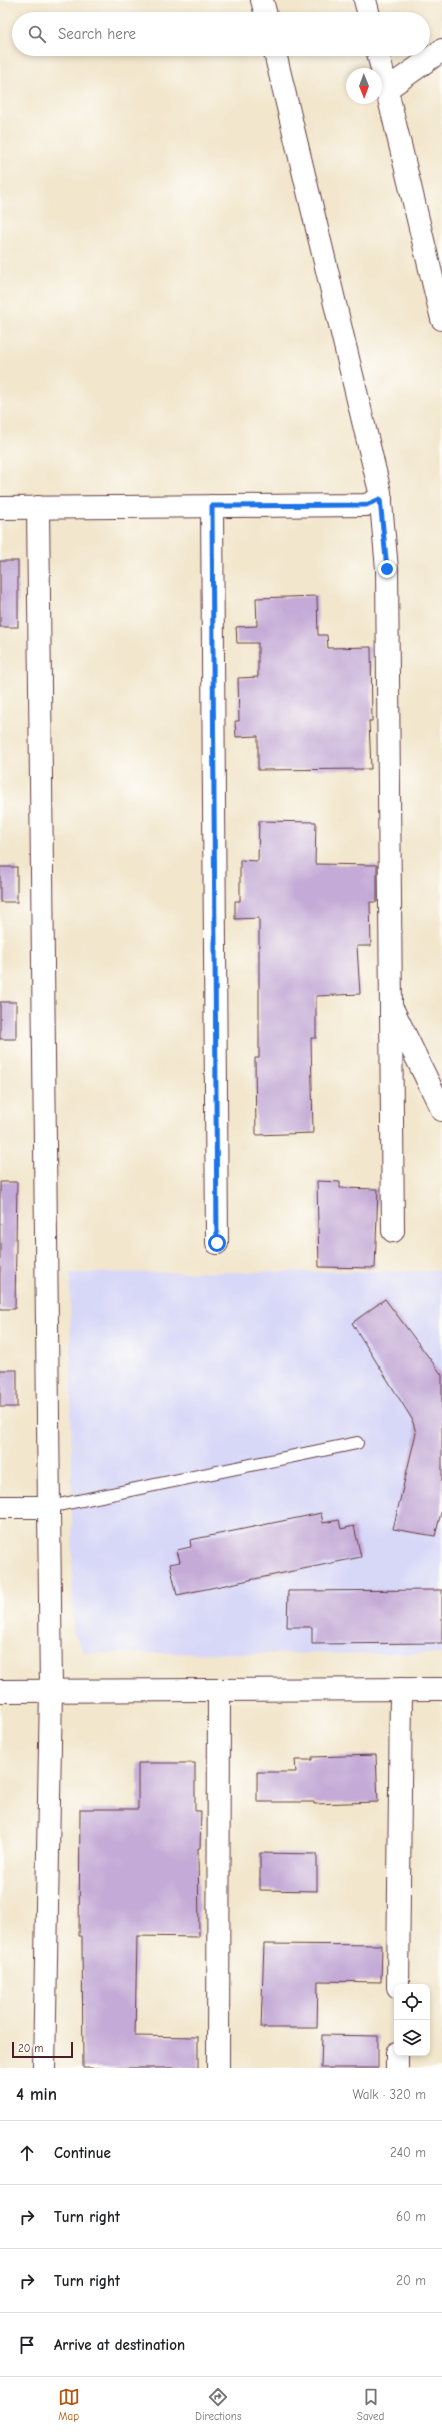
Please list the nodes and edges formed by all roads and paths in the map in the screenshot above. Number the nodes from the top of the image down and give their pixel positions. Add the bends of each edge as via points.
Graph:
1 (262, 0) edge
2 (365, 0) edge
3 (265, 12) edge
4 (368, 12) edge
5 (442, 50) edge
6 (276, 56) edge
7 (379, 56) edge
8 (387, 89) junction
9 (442, 320) edge
10 (380, 499) junction
11 (212, 506) junction
12 (38, 507) junction
13 (0, 508) edge
14 (391, 1005) junction
15 (442, 1110) edge
16 (393, 1231) dead end
17 (217, 1243) dead end
18 (357, 1443) dead end
19 (0, 1507) edge
20 (49, 1507) junction
21 (401, 1689) junction
22 (442, 1689) edge
23 (219, 1690) junction
24 (0, 1691) edge
25 (51, 1691) junction
26 (398, 1984) edge
27 (397, 2056) edge
28 (44, 2068) edge
29 (218, 2068) edge
30 (397, 2068) edge

1 - 3 street
2 - 4 street
5 - 8 street
6 - 10 street
7 - 8 street
8 - 9 street
10 - 11 street via 366,505
10 - 14 street via 387,569
11 - 12 street
11 - 17 street
12 - 13 street
12 - 20 street
14 - 15 street
14 - 16 street
18 - 20 lane
19 - 20 street
20 - 25 street
21 - 22 street
21 - 23 street
21 - 26 street
23 - 25 street
23 - 29 street
24 - 25 street
25 - 28 street
27 - 30 street

